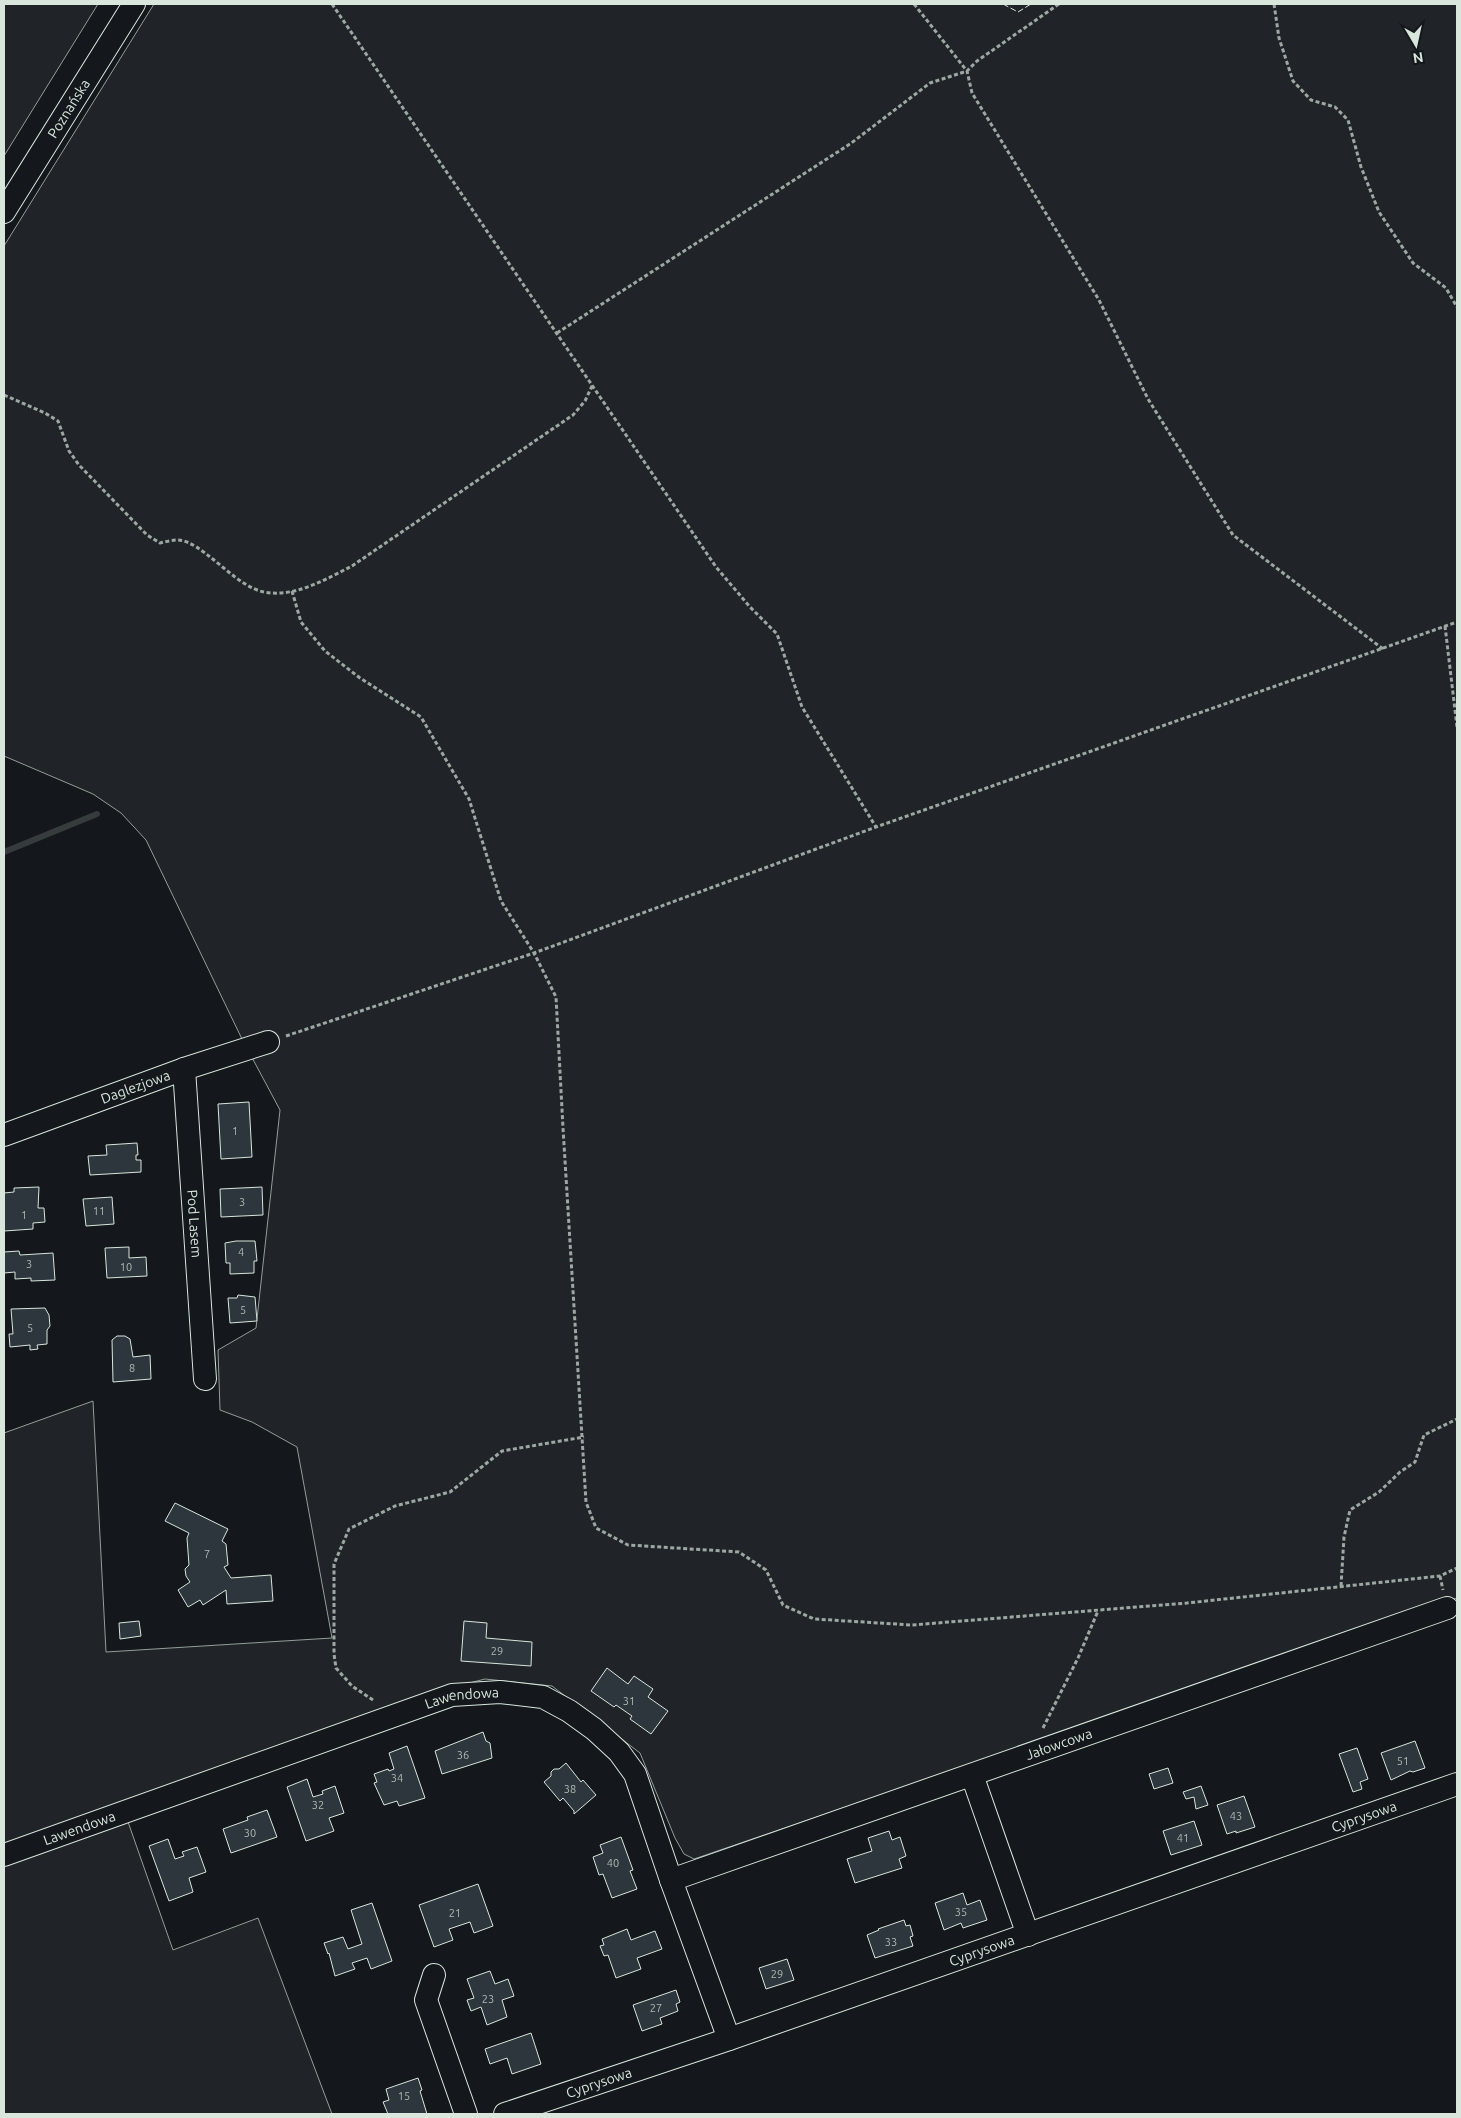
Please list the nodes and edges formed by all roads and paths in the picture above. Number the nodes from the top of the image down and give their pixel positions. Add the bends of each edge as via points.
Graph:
1 (134, 4) edge
2 (332, 4) edge
3 (914, 4) edge
4 (1059, 4) edge
5 (1274, 4) edge
6 (968, 71) junction
7 (4, 212) edge
8 (1457, 307) edge
9 (557, 333) junction
10 (593, 385) junction
11 (4, 395) edge
12 (292, 591) junction
13 (1457, 622) edge
14 (1445, 626) junction
15 (1383, 649) junction
16 (1457, 728) edge
17 (876, 828) junction
18 (534, 953) junction
19 (268, 1042) joint
20 (184, 1069) junction
21 (4, 1135) edge
22 (205, 1379) dead end
23 (1457, 1419) edge
24 (584, 1436) junction
25 (1457, 1568) edge
26 (1341, 1586) junction
27 (1447, 1608) dead end
28 (1098, 1611) junction
29 (386, 1717) junction
30 (1030, 1754) junction
31 (972, 1774) junction
32 (1457, 1784) edge
33 (4, 1855) edge
34 (671, 1880) junction
35 (1028, 1935) junction
36 (434, 1975) dead end
37 (729, 2039) junction
38 (466, 2114) edge
39 (506, 2114) edge

1 - 7 street, Poznańska
2 - 9 path
3 - 6 path
4 - 6 path
5 - 8 path via 1279,38 1293,81 1312,100 1335,107 1348,120 1361,167 1379,212 1413,263 1446,288
6 - 9 path via 930,83 850,144
6 - 15 path via 972,93 1099,300 1148,399 1233,535
9 - 10 path
10 - 12 path via 586,401 573,415 352,566
10 - 17 path via 716,567 777,634 802,707
11 - 12 path via 58,421 69,451 147,535 160,543 186,541 248,585 264,592
12 - 18 path via 301,622 325,652 421,717 469,799 501,901
13 - 14 path
14 - 15 path
14 - 16 path
15 - 17 path
17 - 18 path
18 - 19 path
18 - 24 path via 556,997
19 - 20 street, Daglezjowa
20 - 21 street, Daglezjowa
20 - 22 street, Pod Lasem
23 - 26 path via 1424,1435 1415,1462 1379,1492 1350,1510 1344,1537
24 - 28 path via 586,1502 596,1528 628,1545 739,1552 766,1570 783,1605 814,1619 912,1625
24 - 29 path via 502,1451 450,1492 395,1506 348,1529 334,1564 336,1668 352,1686 380,1705
25 - 26 path via 1440,1576
26 - 28 path
27 - 30 street, Jałowcowa
28 - 30 path
29 - 33 street, Lawendowa
29 - 34 street, Lawendowa via 452,1695 500,1692 543,1697 569,1711 619,1752 635,1774
30 - 31 street, Jałowcowa
31 - 34 street, Jałowcowa
31 - 35 street
32 - 35 street, Cyprysowa
34 - 37 street, Lawendowa
35 - 37 street, Cyprysowa
36 - 38 street via 426,2000
37 - 39 street, Cyprysowa

